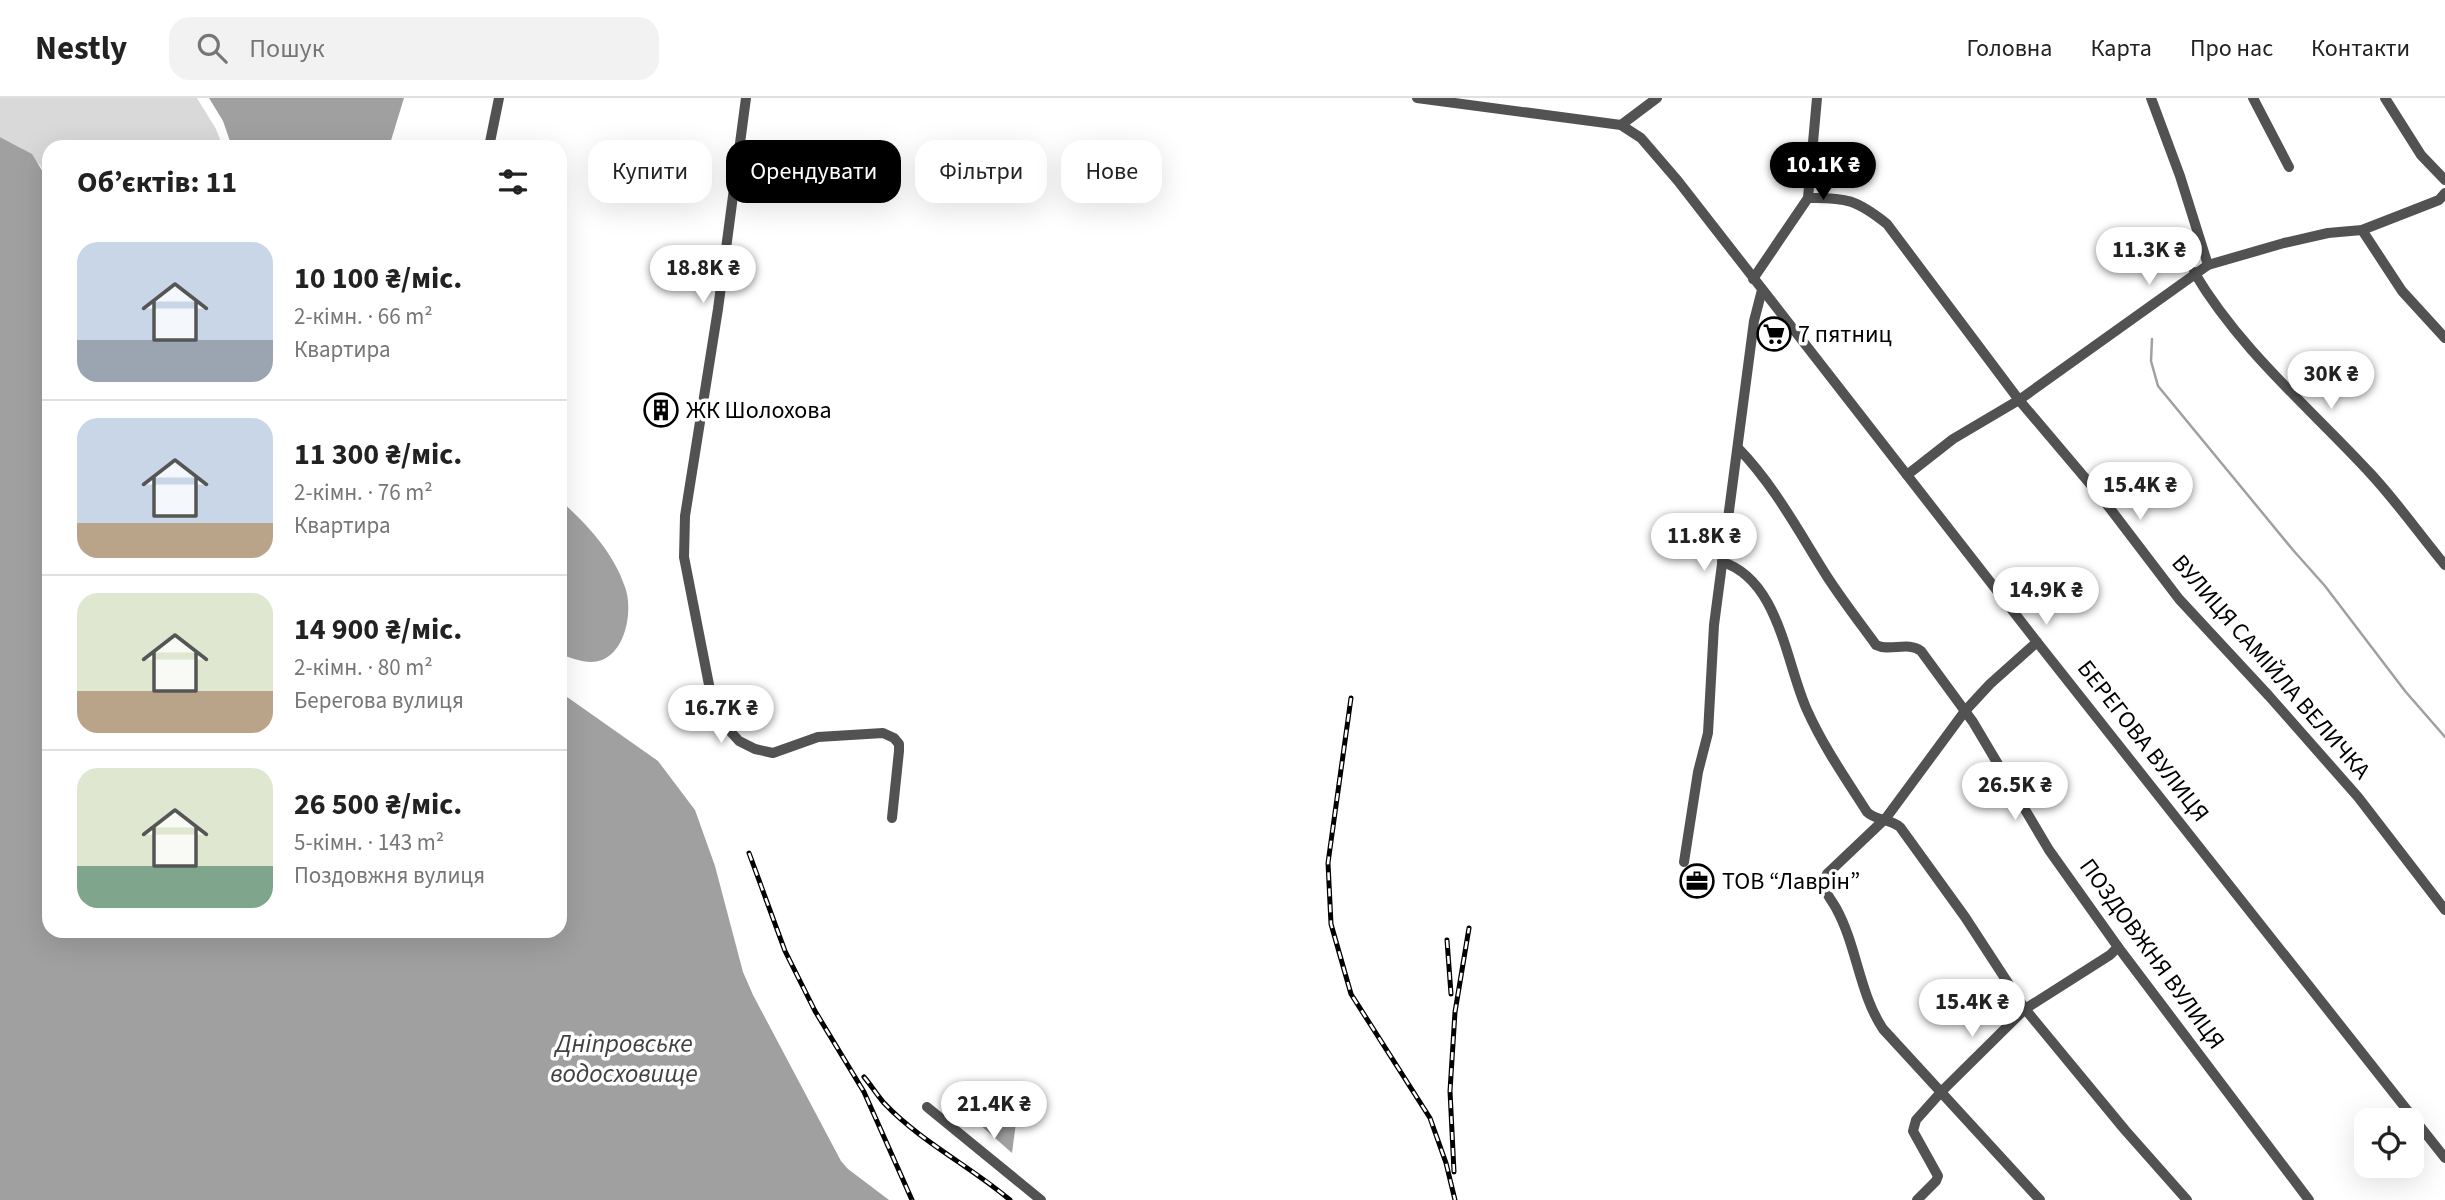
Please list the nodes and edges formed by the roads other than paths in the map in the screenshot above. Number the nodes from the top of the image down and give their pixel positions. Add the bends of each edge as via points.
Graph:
1 (499, 98) edge
2 (746, 98) edge
3 (1418, 98) edge
4 (1657, 98) edge
5 (1817, 98) edge
6 (2151, 98) edge
7 (2253, 98) edge
8 (2385, 98) edge
9 (1621, 125) junction
10 (490, 140) edge
11 (2289, 167) dead end
12 (2445, 180) edge
13 (2445, 193) edge
14 (1808, 198) junction
15 (2362, 230) junction
16 (2208, 265) junction
17 (2194, 272) junction
18 (1753, 279) junction
19 (1762, 290) junction
20 (2445, 338) edge
21 (2019, 400) junction
22 (1738, 448) junction
23 (1907, 475) junction
24 (1722, 562) junction
25 (2445, 565) edge
26 (2037, 642) junction
27 (1965, 711) junction
28 (892, 818) dead end
29 (1886, 818) junction
30 (1684, 862) dead end
31 (2445, 909) edge
32 (2118, 947) junction
33 (2025, 1009) junction
34 (1941, 1091) junction
35 (927, 1107) dead end
36 (2445, 1158) edge
37 (1041, 1200) edge
38 (1917, 1200) edge
39 (2040, 1200) edge
40 (2187, 1200) edge
41 (2309, 1200) edge

1 - 10 street
2 - 28 street via 685,516 684,557 711,695 720,720 739,741 755,749 773,753 818,737 845,734 883,733 894,738 899,751
3 - 9 street, БЕРЕГОВА ВУЛИЦЯ
4 - 9 street
5 - 14 street
6 - 16 street
7 - 11 street
8 - 12 street via 2421,155
9 - 18 street, БЕРЕГОВА ВУЛИЦЯ via 1657,155
13 - 15 street via 2439,200
14 - 18 street
14 - 21 street, ВУЛИЦЯ САМІЙЛА ВЕЛИЧКА via 1835,197 1864,206 1887,224
15 - 16 street via 2328,233
15 - 20 street via 2402,291
16 - 17 street
17 - 21 street
17 - 25 street via 2242,339 2372,475
18 - 19 street, БЕРЕГОВА ВУЛИЦЯ
19 - 22 street
19 - 23 street, БЕРЕГОВА ВУЛИЦЯ
21 - 23 street via 1952,439
21 - 31 street, ВУЛИЦЯ САМІЙЛА ВЕЛИЧКА via 2179,599 2358,797
22 - 24 street
22 - 27 street, ПОЗДОВЖНЯ ВУЛИЦЯ via 1876,645 1917,648
23 - 26 street, БЕРЕГОВА ВУЛИЦЯ
24 - 29 street via 1754,584 1768,604 1821,739 1867,812
24 - 30 street via 1708,733
26 - 27 street
26 - 36 street, БЕРЕГОВА ВУЛИЦЯ
27 - 29 street
27 - 32 street, ПОЗДОВЖНЯ ВУЛИЦЯ via 2049,850
29 - 33 street via 1900,827
29 - 34 street via 1827,874 1825,891 1845,926 1873,1014
32 - 33 street
32 - 41 street, ПОЗДОВЖНЯ ВУЛИЦЯ
33 - 34 street
33 - 40 street
34 - 38 street via 1913,1125 1937,1172 1936,1181
34 - 39 street
35 - 37 street

